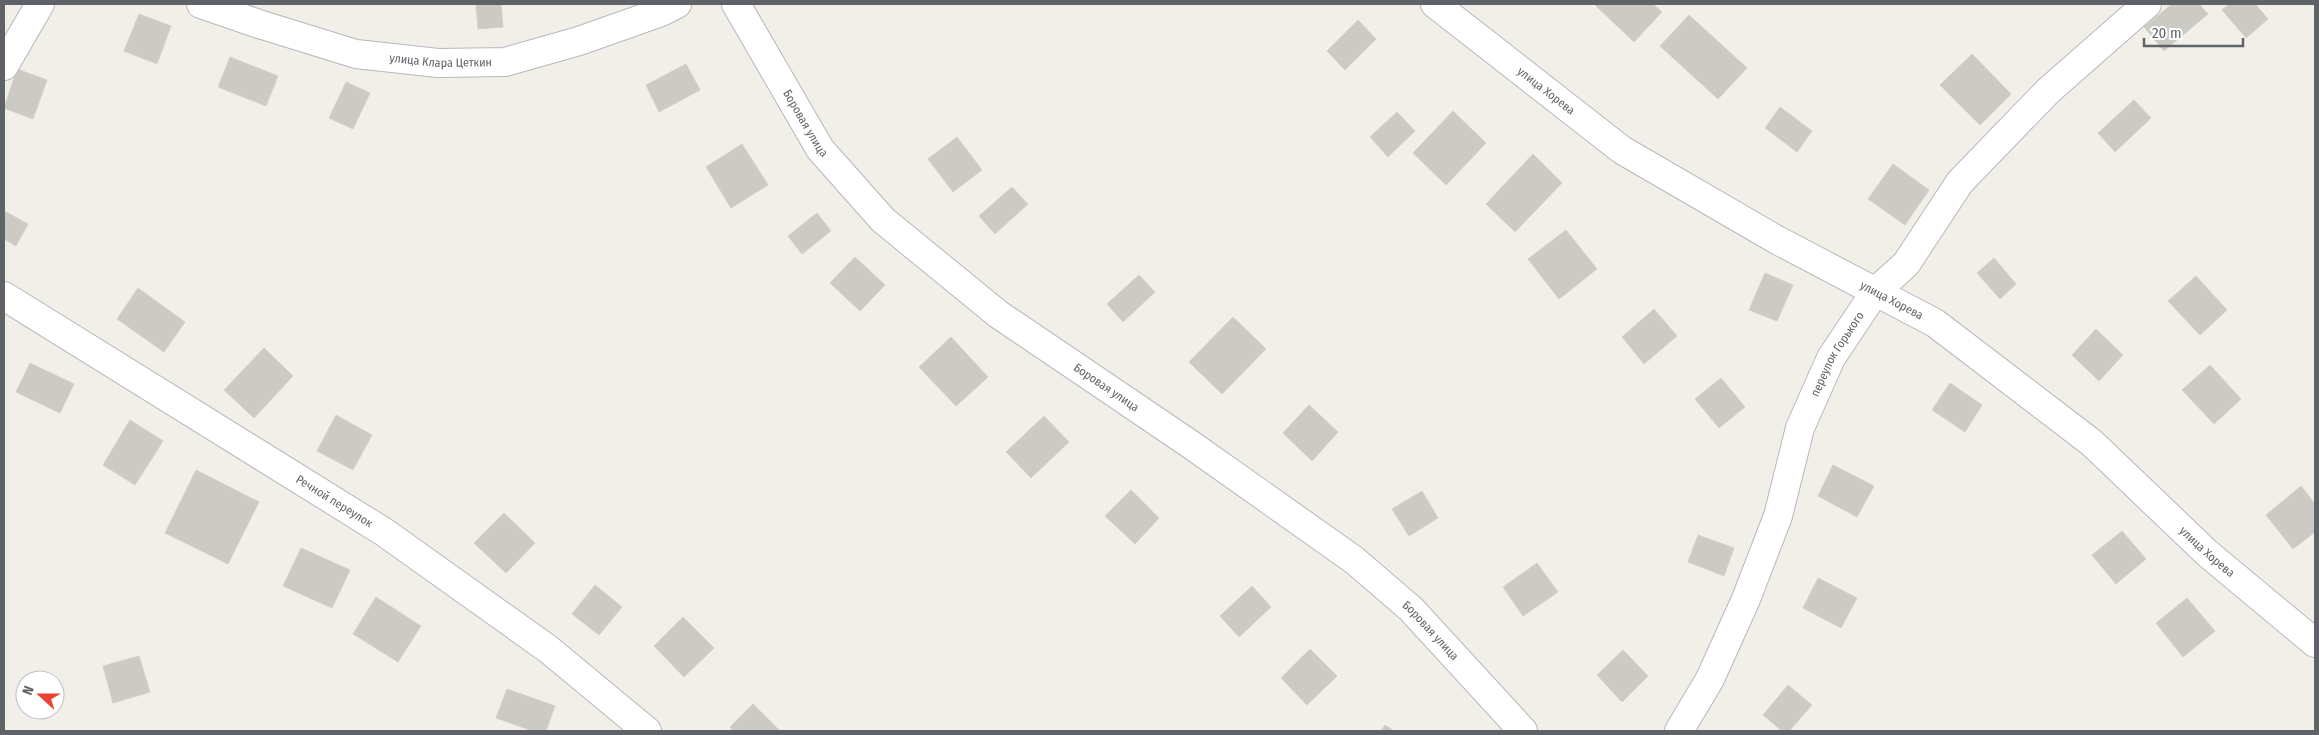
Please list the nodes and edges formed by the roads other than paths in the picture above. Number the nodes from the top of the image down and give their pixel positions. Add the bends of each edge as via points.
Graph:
1 (40, 4) edge
2 (201, 4) edge
3 (678, 4) edge
4 (736, 4) edge
5 (1435, 4) edge
6 (2147, 4) edge
7 (4, 66) edge
8 (1876, 292) junction
9 (4, 296) edge
10 (2315, 643) edge
11 (647, 731) edge
12 (1522, 731) edge
13 (1679, 731) edge

1 - 7 street
2 - 3 street, улица Клара Цеткин via 356,54 438,63 505,62 579,41
4 - 12 street, Боровая улица via 820,149 883,220 998,314 1354,560 1411,609
5 - 8 street, улица Хорева via 1622,150 1777,240
6 - 8 street, переулок Горького via 2048,91 1960,182 1906,264
8 - 10 street, улица Хорева via 1934,323 2092,443 2207,553
8 - 13 street, переулок Горького via 1831,358 1800,428 1778,516 1746,599 1710,679
9 - 11 street, Речной переулок via 384,532 548,649

